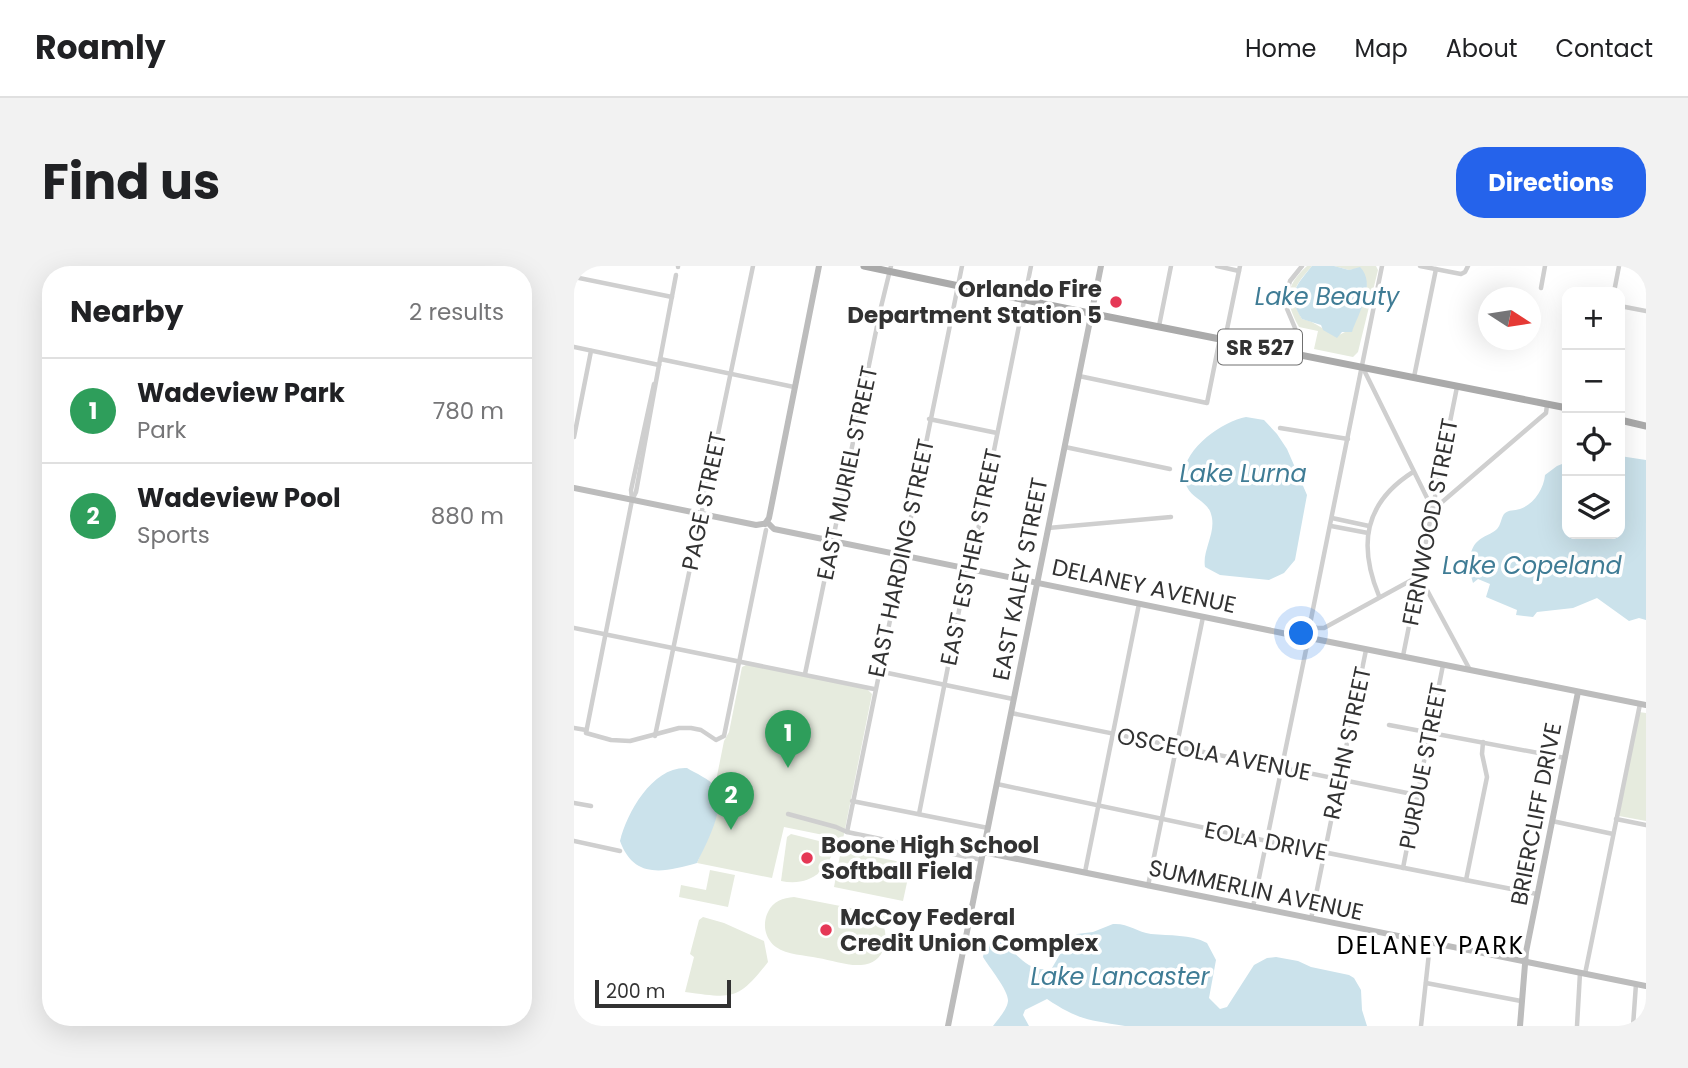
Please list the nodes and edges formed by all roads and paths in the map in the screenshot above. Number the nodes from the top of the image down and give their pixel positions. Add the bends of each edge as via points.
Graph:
1 (753, 266) edge
2 (819, 266) edge
3 (864, 266) edge
4 (962, 266) edge
5 (1031, 266) edge
6 (1101, 266) edge
7 (1171, 266) edge
8 (1217, 266) edge
9 (1302, 266) edge
10 (1382, 266) edge
11 (1420, 266) edge
12 (1545, 266) edge
13 (1619, 266) edge
14 (1240, 268) edge
15 (890, 269) edge
16 (1436, 269) junction
17 (1466, 269) edge
18 (676, 275) dead end
19 (574, 277) edge
20 (958, 284) junction
21 (1615, 287) edge
22 (1541, 288) dead end
23 (672, 297) junction
24 (1024, 299) junction
25 (1625, 307) edge
26 (1646, 311) edge
27 (1092, 313) junction
28 (1159, 326) junction
29 (1223, 339) junction
30 (574, 347) edge
31 (591, 351) junction
32 (1292, 354) junction
33 (659, 362) junction
34 (1362, 368) junction
35 (731, 373) junction
36 (1078, 376) junction
37 (1414, 378) junction
38 (1457, 386) junction
39 (794, 387) junction
40 (1372, 387) junction
41 (1357, 392) junction
42 (1547, 404) junction
43 (1562, 406) edge
44 (929, 419) junction
45 (1625, 421) edge
46 (1646, 426) edge
47 (1280, 428) dead end
48 (997, 433) junction
49 (574, 437) edge
50 (1348, 439) junction
51 (1064, 447) junction
52 (1170, 469) dead end
53 (1413, 472) junction
54 (574, 488) edge
55 (632, 500) junction
56 (1433, 509) junction
57 (702, 514) junction
58 (1171, 517) dead end
59 (1332, 518) junction
60 (1331, 526) junction
61 (1369, 526) junction
62 (767, 527) junction
63 (1048, 528) junction
64 (1368, 533) junction
65 (833, 540) junction
66 (902, 555) junction
67 (969, 568) junction
68 (1419, 576) junction
69 (1037, 582) junction
70 (1380, 596) junction
71 (1139, 603) junction
72 (1203, 617) junction
73 (574, 628) edge
74 (605, 634) junction
75 (1308, 637) junction
76 (673, 649) junction
77 (1366, 650) junction
78 (1403, 657) junction
79 (740, 662) junction
80 (1443, 665) junction
81 (1470, 670) junction
82 (878, 671) junction
83 (805, 674) junction
84 (944, 685) junction
85 (874, 689) junction
86 (1578, 692) junction
87 (1013, 699) junction
88 (1643, 704) edge
89 (1011, 713) junction
90 (1389, 725) dead end
91 (574, 728) edge
92 (586, 732) junction
93 (1430, 732) junction
94 (1112, 733) junction
95 (655, 736) junction
96 (1483, 742) junction
97 (1177, 746) junction
98 (1565, 758) junction
99 (1282, 768) junction
100 (1340, 779) junction
101 (997, 784) junction
102 (1418, 795) junction
103 (852, 801) junction
104 (574, 803) edge
105 (1098, 804) junction
106 (591, 806) dead end
107 (788, 814) dead end
108 (919, 814) junction
109 (1616, 819) junction
110 (1161, 820) junction
111 (1551, 821) junction
112 (1646, 825) edge
113 (988, 828) junction
114 (847, 832) junction
115 (1613, 834) junction
116 (574, 841) edge
117 (1267, 841) junction
118 (620, 851) dead end
119 (983, 852) junction
120 (1325, 853) junction
121 (982, 860) junction
122 (1403, 868) junction
123 (1085, 872) junction
124 (1466, 880) junction
125 (1148, 886) junction
126 (1537, 894) junction
127 (1253, 908) junction
128 (1311, 919) junction
129 (1430, 944) junction
130 (1524, 962) junction
131 (1582, 973) junction
132 (1426, 983) junction
133 (1636, 984) junction
134 (1646, 986) edge
135 (1521, 1001) junction
136 (948, 1026) edge
137 (1421, 1026) edge
138 (1520, 1026) edge
139 (1577, 1026) edge
140 (1633, 1026) edge

1 - 35 street, PAGE STREET
2 - 39 street
3 - 15 main road, SR 527
4 - 20 street, EAST HARDING STREET
5 - 24 street, EAST ESTHER STREET
6 - 27 street, EAST KALEY STREET
7 - 28 street
8 - 14 street
9 - 32 street via 1286,295 1296,328
10 - 34 street
11 - 16 street
12 - 22 street
13 - 21 street
14 - 29 street
15 - 20 main road, SR 527
15 - 65 street, EAST MURIEL STREET
16 - 17 street via 1461,274
16 - 37 street
18 - 23 street
19 - 23 street
20 - 24 main road, SR 527
20 - 44 street, EAST HARDING STREET
23 - 33 street
24 - 27 main road, SR 527
24 - 48 street, EAST ESTHER STREET
25 - 26 street
27 - 28 main road, SR 527
27 - 36 street, EAST KALEY STREET
28 - 29 main road, SR 527
29 - 32 main road, SR 527
29 - 36 street via 1207,402
30 - 31 street
31 - 33 street
31 - 49 street
32 - 34 main road, SR 527
33 - 35 street
33 - 55 street
34 - 37 main road, SR 527
34 - 40 street
34 - 41 street
35 - 39 street
35 - 57 street, PAGE STREET
36 - 51 street, EAST KALEY STREET
37 - 38 main road, SR 527
38 - 42 main road, SR 527
38 - 56 street, FERNWOOD STREET
39 - 62 street
40 - 41 street via 1364,385
40 - 53 street
41 - 50 street
42 - 43 main road, SR 527
42 - 56 street via 1541,418
44 - 48 street
44 - 66 street, EAST HARDING STREET
45 - 46 main road
47 - 50 street
48 - 67 street, EAST ESTHER STREET
50 - 59 street
51 - 52 street
51 - 63 street, EAST KALEY STREET
53 - 56 street
53 - 61 street via 1382,498
54 - 55 street, DELANEY AVENUE
55 - 57 street, DELANEY AVENUE
55 - 74 street
56 - 68 street, FERNWOOD STREET
57 - 62 street, DELANEY AVENUE
57 - 76 street, PAGE STREET
58 - 63 street
59 - 60 street
59 - 61 street
60 - 64 street
60 - 75 street
61 - 64 street
62 - 65 street, DELANEY AVENUE
62 - 79 street
63 - 69 street, EAST KALEY STREET
64 - 70 street via 1370,573
65 - 66 street, DELANEY AVENUE
65 - 83 street, EAST MURIEL STREET
66 - 67 street, DELANEY AVENUE
66 - 82 street, EAST HARDING STREET
67 - 69 street, DELANEY AVENUE
67 - 84 street, EAST ESTHER STREET
68 - 70 street
68 - 78 street, FERNWOOD STREET
68 - 81 street
69 - 71 street, DELANEY AVENUE
69 - 87 street, EAST KALEY STREET
70 - 75 street
71 - 72 street, DELANEY AVENUE
71 - 94 street
72 - 75 street, DELANEY AVENUE
72 - 97 street
73 - 74 street
74 - 76 street
74 - 92 street
75 - 77 street, DELANEY AVENUE
75 - 99 street
76 - 79 street
76 - 95 street, PAGE STREET
77 - 78 street, DELANEY AVENUE
77 - 100 street, RAEHN STREET
78 - 80 street, DELANEY AVENUE
79 - 83 street
79 - 95 street via 727,732 721,740 691,727
80 - 81 street, DELANEY AVENUE
80 - 93 street, PURDUE STREET
81 - 86 street, DELANEY AVENUE
82 - 84 street
82 - 85 street, EAST HARDING STREET
83 - 85 street
84 - 87 street
84 - 108 street, EAST ESTHER STREET
85 - 103 street, EAST HARDING STREET
86 - 88 street, DELANEY AVENUE
86 - 98 street, BRIERCLIFF DRIVE
87 - 89 street, EAST KALEY STREET
88 - 109 street
89 - 94 street, OSCEOLA AVENUE
89 - 101 street, EAST KALEY STREET
90 - 93 street
91 - 92 street
92 - 95 street via 621,741
93 - 96 street
93 - 102 street, PURDUE STREET
94 - 97 street, OSCEOLA AVENUE
94 - 105 street
96 - 98 street
96 - 124 street via 1487,777
97 - 99 street, OSCEOLA AVENUE
97 - 110 street
98 - 111 street, BRIERCLIFF DRIVE
99 - 100 street, OSCEOLA AVENUE
99 - 117 street
100 - 102 street, OSCEOLA AVENUE
100 - 120 street, RAEHN STREET
101 - 105 street, EOLA DRIVE
101 - 113 street, EAST KALEY STREET
102 - 122 street, PURDUE STREET
103 - 108 street
103 - 114 street, EAST HARDING STREET
104 - 106 street
105 - 110 street, EOLA DRIVE
105 - 123 street
107 - 114 street
108 - 113 street
109 - 112 street
109 - 115 street
110 - 117 street, EOLA DRIVE
110 - 125 street
111 - 115 street
111 - 126 street, BRIERCLIFF DRIVE
113 - 119 street, EAST KALEY STREET
114 - 121 street
115 - 131 street
116 - 118 street
117 - 120 street, EOLA DRIVE
117 - 127 street
119 - 121 street, EAST KALEY STREET
119 - 123 street, SUMMERLIN AVENUE
120 - 122 street, EOLA DRIVE
120 - 128 street, RAEHN STREET
121 - 136 street
122 - 124 street, EOLA DRIVE
123 - 125 street, SUMMERLIN AVENUE
124 - 126 street, EOLA DRIVE
125 - 127 street, SUMMERLIN AVENUE
126 - 130 street, BRIERCLIFF DRIVE
127 - 128 street, SUMMERLIN AVENUE
128 - 129 street, SUMMERLIN AVENUE
129 - 130 street, SUMMERLIN AVENUE
129 - 132 street
130 - 131 street, SUMMERLIN AVENUE
130 - 135 street, BRIERCLIFF DRIVE
131 - 133 street, SUMMERLIN AVENUE
131 - 139 street
132 - 135 street
132 - 137 street
133 - 134 street, SUMMERLIN AVENUE
133 - 140 street
135 - 138 street, BRIERCLIFF DRIVE

